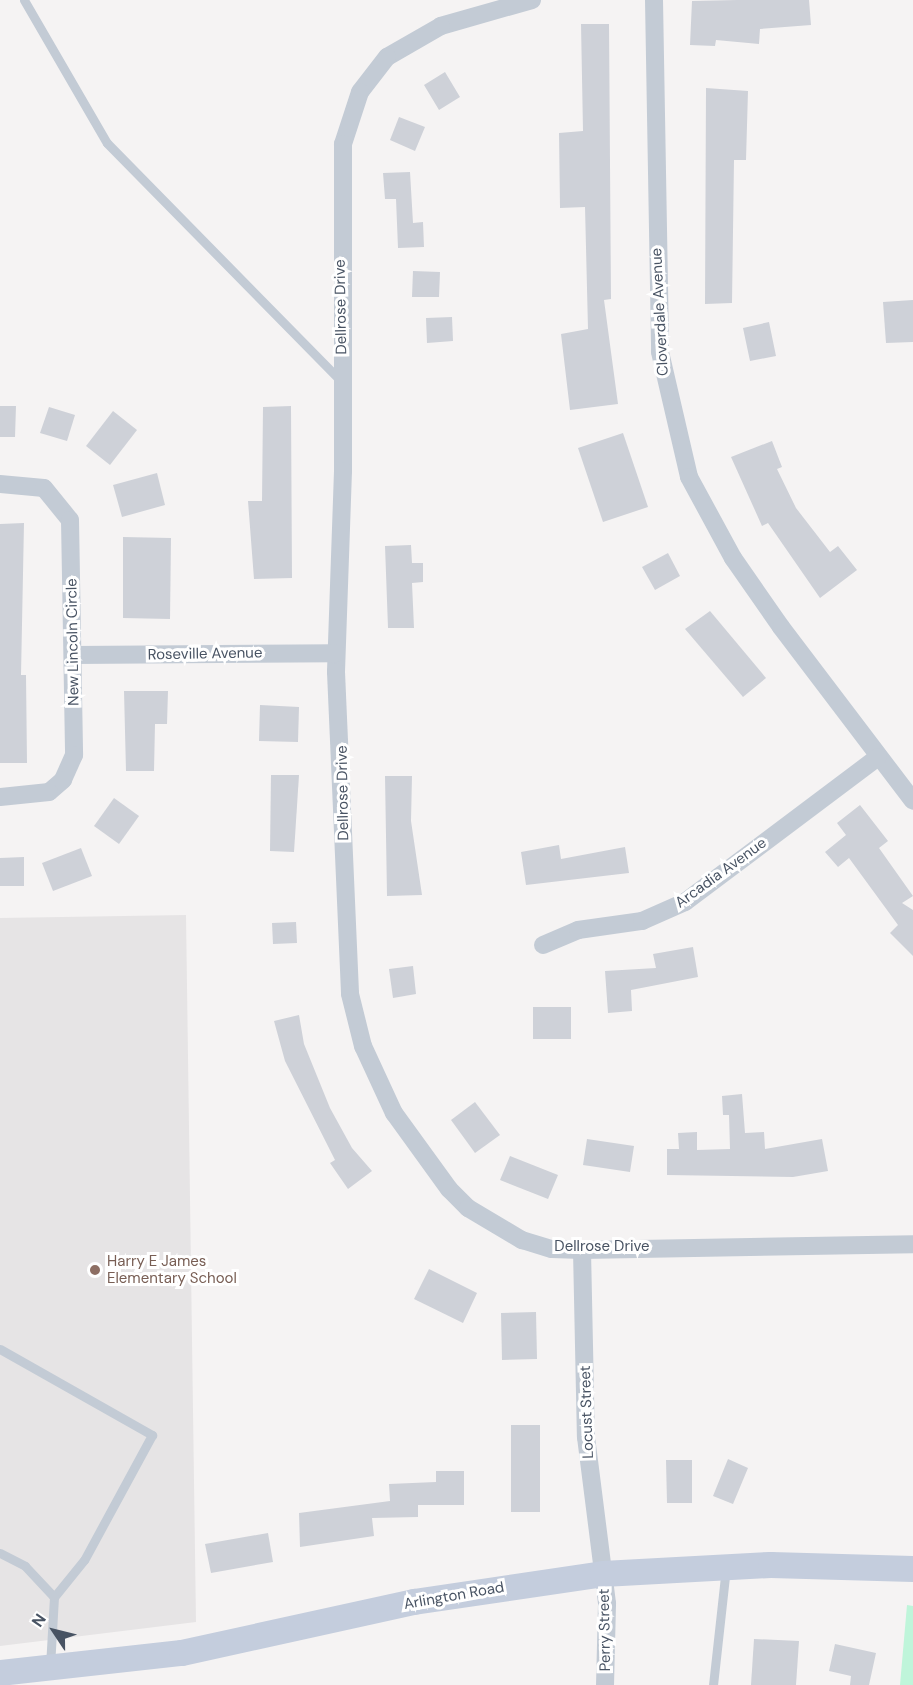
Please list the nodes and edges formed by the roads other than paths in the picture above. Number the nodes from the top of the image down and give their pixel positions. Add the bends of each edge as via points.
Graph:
1 (24, 0) edge
2 (532, 0) edge
3 (654, 0) edge
4 (342, 382) junction
5 (0, 484) edge
6 (336, 653) junction
7 (73, 655) junction
8 (878, 757) junction
9 (0, 797) edge
10 (913, 801) edge
11 (543, 945) dead end
12 (913, 1244) edge
13 (582, 1250) junction
14 (0, 1349) edge
15 (0, 1553) edge
16 (726, 1567) junction
17 (913, 1569) edge
18 (603, 1574) junction
19 (54, 1597) junction
20 (0, 1673) edge
21 (50, 1677) edge
22 (605, 1685) edge
23 (713, 1685) edge

1 - 4 lane via 107,143
2 - 4 street, Dellrose Drive via 416,38 387,57 360,92 343,144
3 - 8 street, Cloverdale Avenue via 660,351 674,429 689,477 733,558
4 - 6 street, Dellrose Drive
5 - 7 street, New Lincoln Circle via 44,488 66,509 71,529
6 - 7 street, Roseville Avenue
6 - 13 street, Dellrose Drive via 350,994 370,1066 417,1148 468,1208 522,1240 552,1249
7 - 9 street, New Lincoln Circle via 70,770 49,792
8 - 10 street, Cloverdale Avenue
8 - 11 street, Arcadia Avenue via 675,908 642,921 578,930
12 - 13 street, Dellrose Drive
13 - 18 street, Locust Street via 586,1437
14 - 19 lane via 152,1435 84,1560
15 - 19 lane via 25,1566
16 - 17 main road, Arlington Road
16 - 18 main road, Arlington Road
16 - 23 lane
18 - 21 main road, Arlington Road via 414,1602 182,1653
18 - 22 street, Perry Street
19 - 21 lane
20 - 21 main road, Arlington Road

